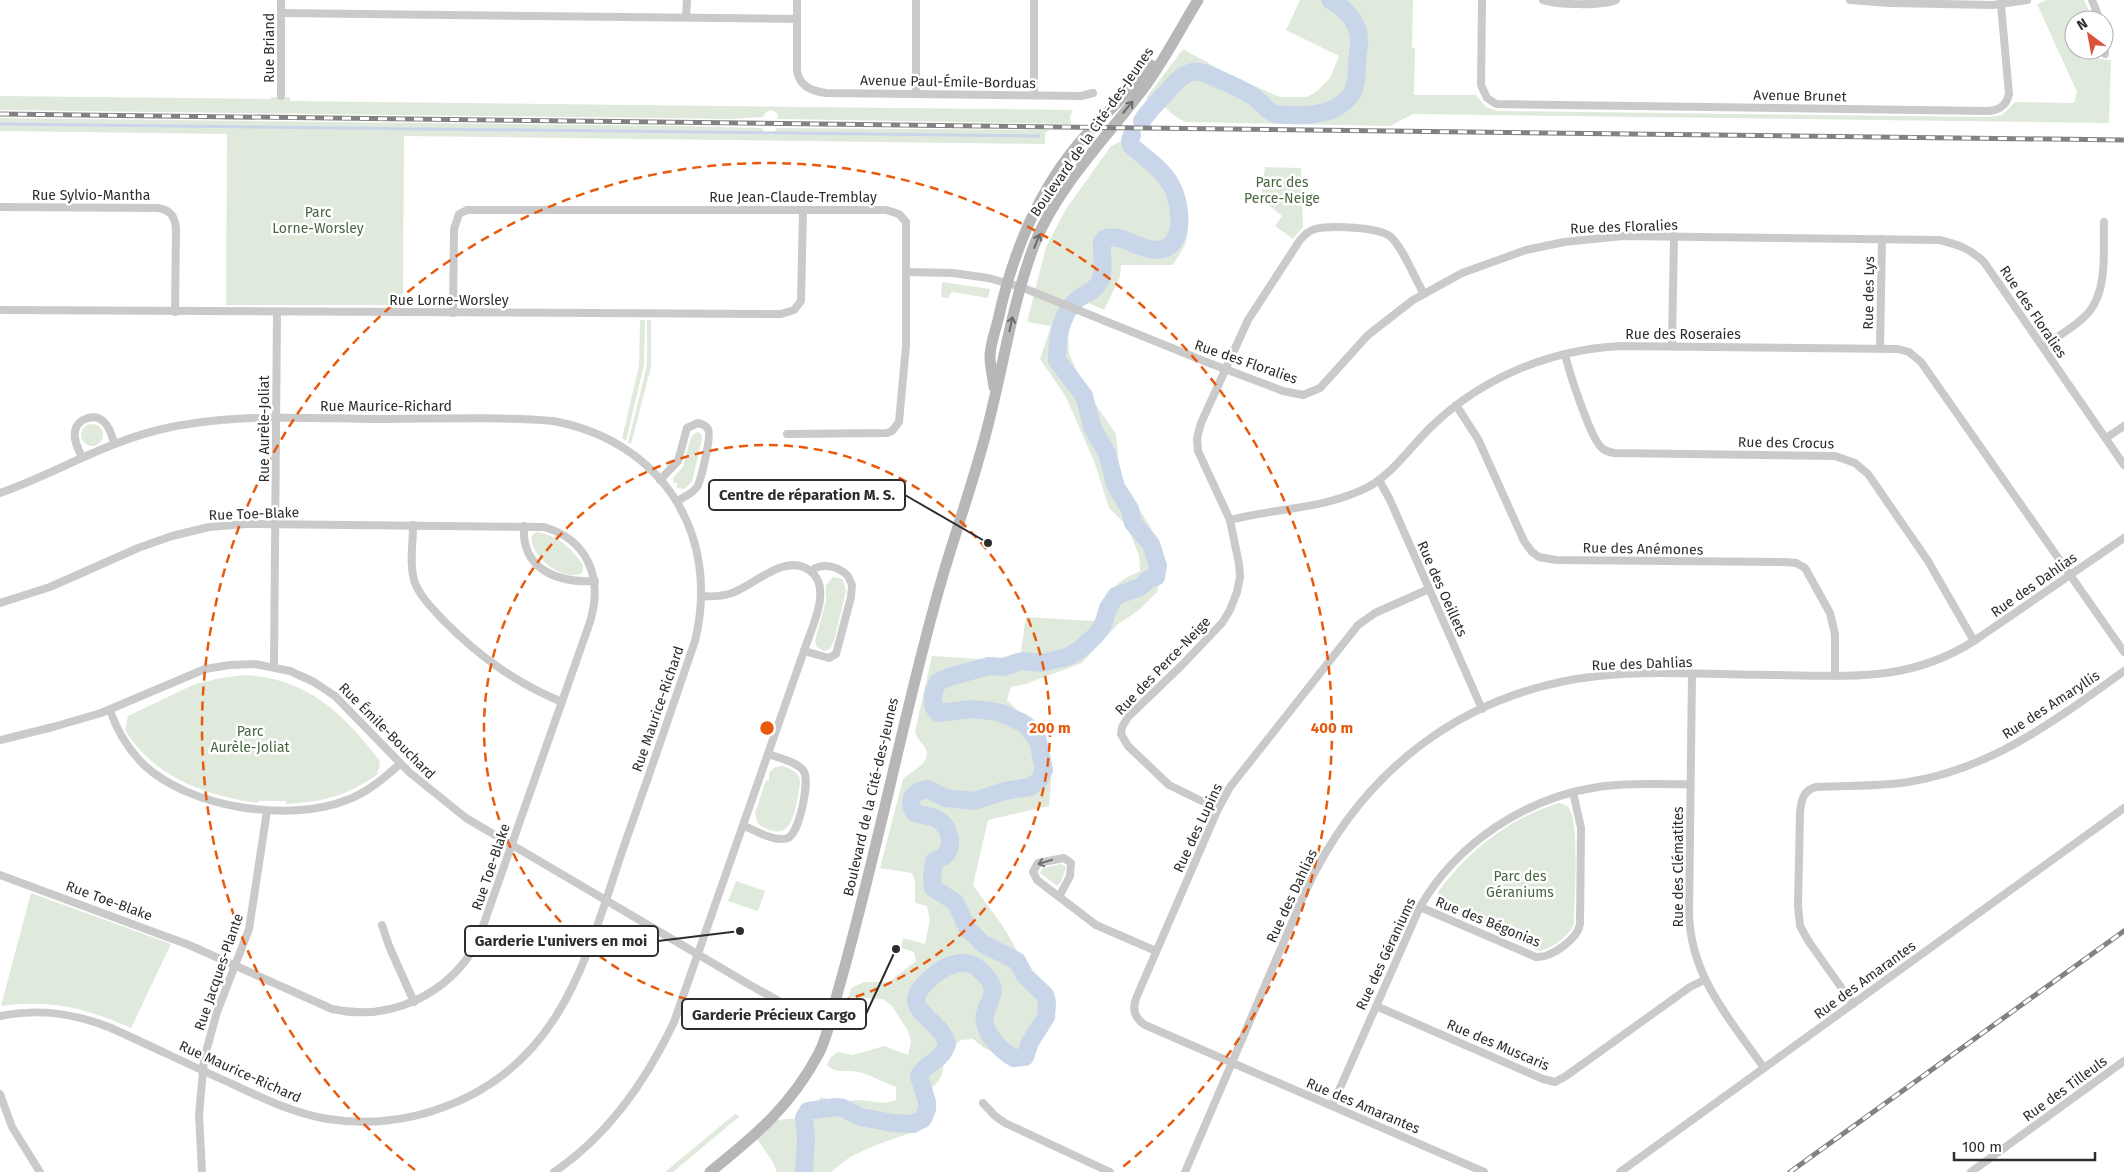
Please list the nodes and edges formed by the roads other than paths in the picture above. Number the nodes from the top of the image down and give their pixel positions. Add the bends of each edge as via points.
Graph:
1 (281, 0) edge
2 (687, 0) edge
3 (797, 0) edge
4 (916, 0) edge
5 (1034, 0) edge
6 (1198, 0) edge
7 (1482, 0) edge
8 (1544, 0) edge
9 (1616, 0) edge
10 (1850, 0) edge
11 (2027, 0) edge
12 (2001, 5) junction
13 (281, 13) junction
14 (686, 17) junction
15 (797, 19) junction
16 (1176, 35) junction
17 (1093, 93) dead end
18 (916, 94) junction
19 (1034, 95) junction
20 (281, 96) dead end
21 (0, 207) edge
22 (803, 210) junction
23 (2104, 222) dead end
24 (1674, 236) junction
25 (1882, 239) junction
26 (907, 272) junction
27 (1007, 283) junction
28 (1021, 287) junction
29 (1424, 294) junction
30 (0, 310) edge
31 (175, 312) junction
32 (276, 312) junction
33 (453, 313) junction
34 (1672, 345) junction
35 (2043, 346) junction
36 (1880, 348) junction
37 (1565, 354) junction
38 (1225, 369) junction
39 (995, 392) junction
40 (1456, 405) junction
41 (277, 418) junction
42 (2124, 426) edge
43 (787, 434) dead end
44 (2106, 438) junction
45 (114, 443) junction
46 (82, 457) junction
47 (2124, 465) edge
48 (660, 480) junction
49 (1379, 480) junction
50 (0, 493) edge
51 (677, 501) junction
52 (1230, 520) junction
53 (276, 524) junction
54 (413, 525) junction
55 (524, 526) junction
56 (2124, 538) edge
57 (811, 571) junction
58 (2070, 575) junction
59 (595, 581) junction
60 (1429, 590) junction
61 (702, 596) junction
62 (0, 603) edge
63 (1974, 641) junction
64 (804, 651) junction
65 (2124, 652) edge
66 (274, 667) junction
67 (2124, 671) edge
68 (1692, 674) junction
69 (1835, 676) junction
70 (562, 702) junction
71 (1482, 709) junction
72 (110, 710) junction
73 (0, 740) edge
74 (768, 754) junction
75 (400, 764) junction
76 (1690, 784) junction
77 (1573, 792) junction
78 (2124, 808) edge
79 (1218, 809) junction
80 (267, 811) junction
81 (744, 826) junction
82 (512, 846) junction
83 (0, 875) edge
84 (1059, 897) junction
85 (606, 901) junction
86 (1420, 907) junction
87 (382, 925) dead end
88 (1156, 951) junction
89 (698, 954) junction
90 (236, 966) junction
91 (1704, 980) junction
92 (414, 1002) junction
93 (1853, 1004) junction
94 (1376, 1006) junction
95 (0, 1016) edge
96 (829, 1029) junction
97 (2124, 1061) edge
98 (1232, 1063) junction
99 (1764, 1068) junction
100 (202, 1071) junction
101 (0, 1094) edge
102 (983, 1103) dead end
103 (1332, 1106) junction
104 (40, 1172) edge
105 (202, 1172) edge
106 (554, 1172) edge
107 (710, 1172) edge
108 (1110, 1172) edge
109 (1184, 1172) edge
110 (1484, 1172) edge
111 (1620, 1172) edge
112 (1971, 1172) edge

1 - 13 street, Rue Briand
2 - 14 street
3 - 15 street
4 - 18 street
5 - 19 street
6 - 16 main road, Boulevard de la Cité-des-Jeunes
7 - 12 street, Avenue Brunet via 1482,84 1485,96 1492,102 1506,105 1991,111 2004,106 2010,94
8 - 9 street via 1605,3
10 - 12 street via 1890,4
11 - 12 street
13 - 14 street
13 - 20 street, Rue Briand
14 - 15 street
15 - 18 street, Avenue Paul-Émile-Borduas via 797,72 804,85 826,93
16 - 27 main road, Boulevard de la Cité-des-Jeunes via 1131,89 1079,143 1055,175 1022,237
28 -> 16 main road, Boulevard de la Cité-des-Jeunes via 1036,242 1054,209 1091,154 1146,85
17 - 19 street, Avenue Paul-Émile-Borduas via 1085,96
18 - 19 street, Avenue Paul-Émile-Borduas
21 - 31 street, Rue Sylvio-Mantha via 158,208 168,211 176,229
22 - 26 street, Rue Jean-Claude-Tremblay via 886,210 899,214 906,222
22 - 33 street, Rue Lorne-Worsley via 802,297 797,308 787,313
22 - 33 street, Rue Jean-Claude-Tremblay via 466,210 457,218 454,228
23 - 35 street via 2102,277 2096,300 2082,318
24 - 25 street, Rue des Floralies
24 - 29 street, Rue des Floralies via 1611,237 1546,245 1476,267
24 - 34 street
25 - 35 street, Rue des Floralies via 1939,240 1970,251 1988,267
25 - 36 street, Rue des Lys
26 - 27 street, Rue des Floralies via 953,273
26 - 43 street, Rue Jean-Claude-Tremblay via 906,346 900,416 896,426 886,433
27 - 28 street, Rue des Floralies
27 - 39 main road, Boulevard de la Cité-des-Jeunes via 990,357
28 - 38 street, Rue des Floralies
39 -> 28 main road, Boulevard de la Cité-des-Jeunes
29 - 38 street, Rue des Floralies via 1375,329 1323,385 1310,393 1290,393
29 - 38 street, Rue des Perce-Neige via 1396,244 1384,232 1323,228 1310,231 1300,240 1252,312
30 - 31 street, Rue Lorne-Worsley
31 - 32 street, Rue Lorne-Worsley
32 - 33 street, Rue Lorne-Worsley
32 - 41 street, Rue Aurèle-Joliat
34 - 36 street, Rue des Roseraies
34 - 37 street, Rue des Roseraies via 1601,347
35 - 44 street, Rue des Floralies
36 - 58 street, Rue des Roseraies via 1908,352 1921,362
37 - 40 street, Rue des Roseraies via 1505,375
37 - 63 street, Rue des Crocus via 1596,439 1607,452 1835,456 1855,462 1868,474 1928,561
38 - 52 street, Rue des Perce-Neige via 1201,422 1197,442
39 - 96 main road, Boulevard de la Cité-des-Jeunes via 983,444 920,658
40 - 49 street, Rue des Roseraies
40 - 69 street, Rue des Anémones via 1478,439 1521,536 1535,555 1556,560 1785,562 1801,565 1812,578 1833,621 1836,634
41 - 45 street, Rue Maurice-Richard via 197,422
41 - 48 street, Rue Maurice-Richard via 554,421 611,440 632,453
41 - 53 street, Rue Aurèle-Joliat
42 - 44 street
44 - 47 street, Rue des Floralies
45 - 46 street, Rue Maurice-Richard
45 - 46 street via 108,426 102,420 87,418 80,422 75,432
46 - 50 street, Rue Maurice-Richard
48 - 51 street, Rue Maurice-Richard
48 - 51 street via 678,461 687,428 698,423 706,426 709,440 698,485
49 - 52 street, Rue des Roseraies via 1339,499
49 - 60 street, Rue des Oeillets
51 - 61 street, Rue Maurice-Richard via 698,555
52 - 79 street, Rue des Perce-Neige via 1240,573 1228,615 1128,717 1121,730 1126,744 1163,780
53 - 54 street, Rue Toe-Blake
53 - 62 street, Rue Toe-Blake via 215,527 172,536 58,584
53 - 66 street, Rue Aurèle-Joliat
54 - 55 street, Rue Toe-Blake
54 - 70 street via 414,578 426,602 487,661 530,688
55 - 59 street, Rue Toe-Blake via 544,526 569,538 586,559
55 - 59 street via 528,550 546,572 567,580
56 - 58 street, Rue des Dahlias
57 - 61 street via 798,565 785,566 734,592
57 - 64 street via 820,583 820,596
57 - 64 street via 820,566 837,568 848,576 852,591 836,654 829,658
58 - 63 street, Rue des Dahlias
58 - 65 street
59 - 70 street, Rue Toe-Blake via 593,610
60 - 71 street, Rue des Oeillets
60 - 79 street, Rue des Lupins via 1374,613 1358,625 1234,780
61 - 85 street, Rue Maurice-Richard via 695,641
63 - 69 street, Rue des Dahlias via 1944,658 1912,669 1878,675
64 - 74 street
66 - 72 street, Rue Émile-Bouchard via 238,664 205,669
66 - 75 street, Rue Émile-Bouchard via 307,678 335,696
67 - 93 street, Rue des Amaryllis via 2028,738 1978,763 1910,782 1816,787 1804,794 1800,813 1800,926
68 - 69 street, Rue des Dahlias
68 - 71 street, Rue des Dahlias via 1627,674 1571,680 1523,692
68 - 76 street, Rue des Clématites
70 - 82 street, Rue Toe-Blake
71 - 98 street, Rue des Dahlias via 1432,736 1399,762 1374,786 1337,833 1306,890
72 - 73 street, Rue Émile-Bouchard
72 - 80 street via 120,734 134,754 159,776 222,804
74 - 81 street
74 - 81 street via 798,766 806,776 796,828 791,836 783,839
75 - 80 street via 372,787 346,801 315,808
75 - 82 street, Rue Émile-Bouchard via 444,803
76 - 77 street, Rue des Géraniums via 1619,784
76 - 91 street, Rue des Clématites via 1689,922 1694,952
77 - 86 street, Rue des Géraniums via 1533,806 1487,832 1442,875
77 - 86 street, Rue des Bégonias via 1582,833 1580,924 1572,938 1550,954 1536,956
78 - 93 street, Rue des Amarantes
79 - 88 street, Rue des Lupins
80 - 90 street, Rue Jacques-Plante via 252,920
81 - 89 street
82 - 85 street, Rue Émile-Bouchard
82 - 92 street, Rue Toe-Blake via 471,954 443,984
83 - 90 street, Rue Toe-Blake via 165,935
84 -> 84 street via 1070,876 1071,862 1064,858 1038,863 1033,869 1035,878
84 - 88 street via 1096,925
85 - 89 street, Rue Émile-Bouchard
85 - 100 street, Rue Maurice-Richard via 578,977 541,1039 504,1075 453,1104 406,1118 329,1119 280,1105
86 - 94 street, Rue des Géraniums
87 - 92 street
88 - 98 street, Rue des Lupins via 1134,1002 1138,1019
89 - 96 street, Rue Émile-Bouchard
89 - 106 street via 674,1022 637,1087 595,1140
90 - 92 street, Rue Toe-Blake via 309,1000 342,1011 384,1011
90 - 100 street, Rue Jacques-Plante via 212,1025
91 - 94 street, Rue des Muscaris via 1555,1082
91 - 99 street, Rue des Clématites
93 - 99 street, Rue des Amarantes
94 - 103 street, Rue des Géraniums
95 - 100 street, Rue Maurice-Richard via 44,1012 85,1019
96 - 107 main road, Boulevard de la Cité-des-Jeunes via 812,1064 781,1111
97 - 112 street, Rue des Tilleuls
98 - 103 street, Rue des Amarantes
98 - 109 street, Rue des Dahlias
99 - 111 street, Rue des Amarantes
100 - 105 street, Rue Jacques-Plante via 199,1115
101 - 104 street via 12,1127
102 - 108 street via 1006,1123
103 - 110 street, Rue des Amarantes

